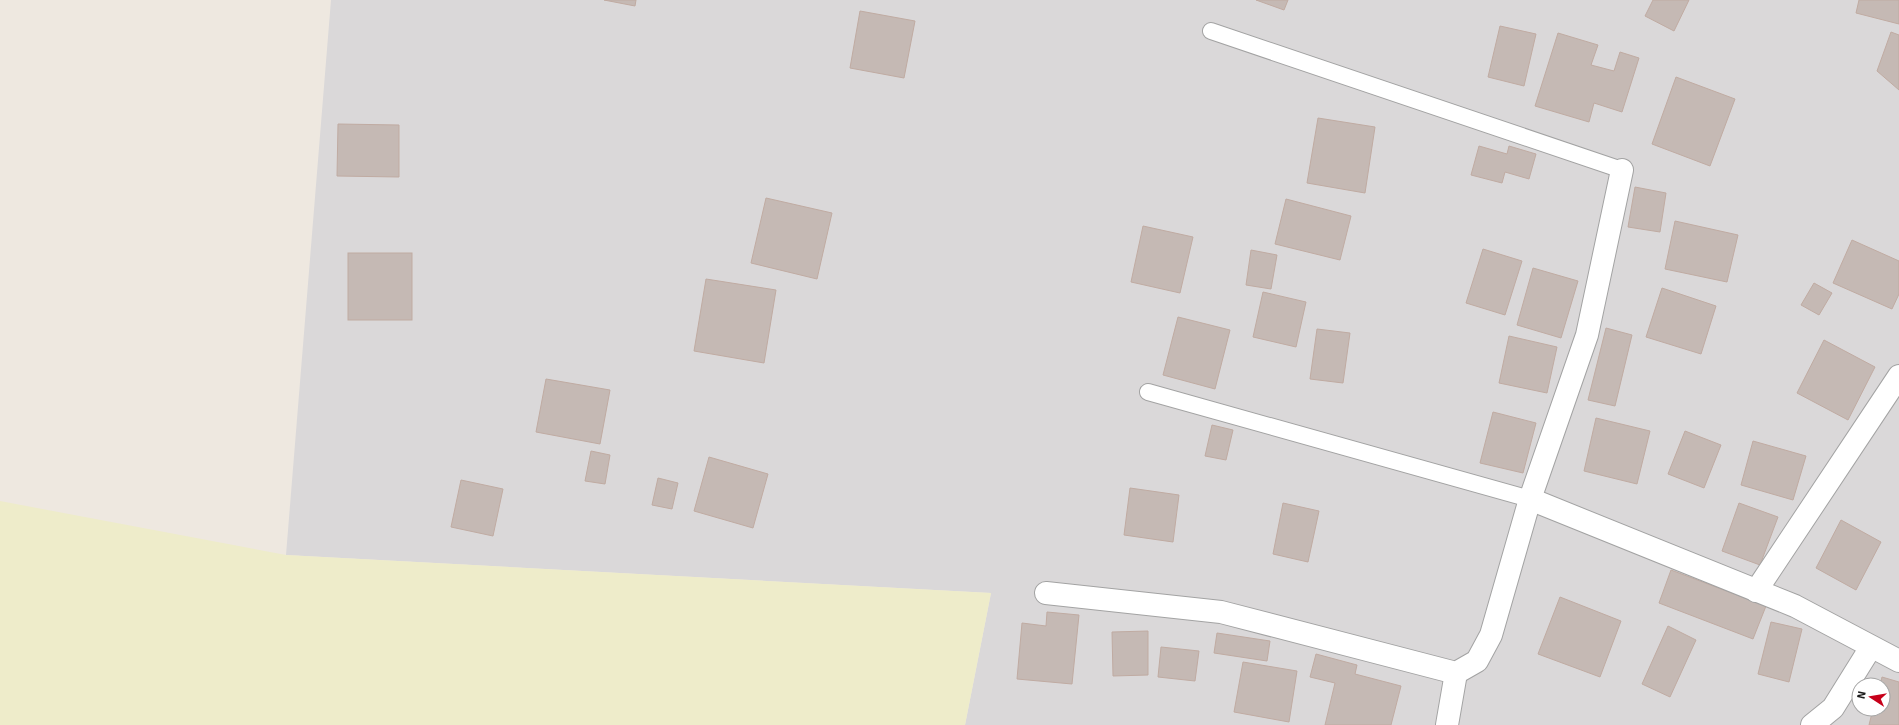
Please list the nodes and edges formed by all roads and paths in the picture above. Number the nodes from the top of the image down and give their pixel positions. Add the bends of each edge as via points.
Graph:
1 (1211, 31) dead end
2 (1622, 170) joint
3 (1899, 376) edge
4 (1148, 392) dead end
5 (1530, 499) junction
6 (1756, 591) junction
7 (1046, 593) dead end
8 (1871, 647) junction
9 (1899, 661) edge
10 (1456, 673) junction
11 (1447, 725) edge
12 (1812, 725) edge

1 - 2 lane
2 - 5 street via 1587,335
3 - 6 street
4 - 5 lane
5 - 6 street
5 - 10 street via 1491,635 1477,661
6 - 8 street via 1795,606
7 - 10 street via 1221,612
8 - 9 street
8 - 12 street via 1833,708
10 - 11 street

